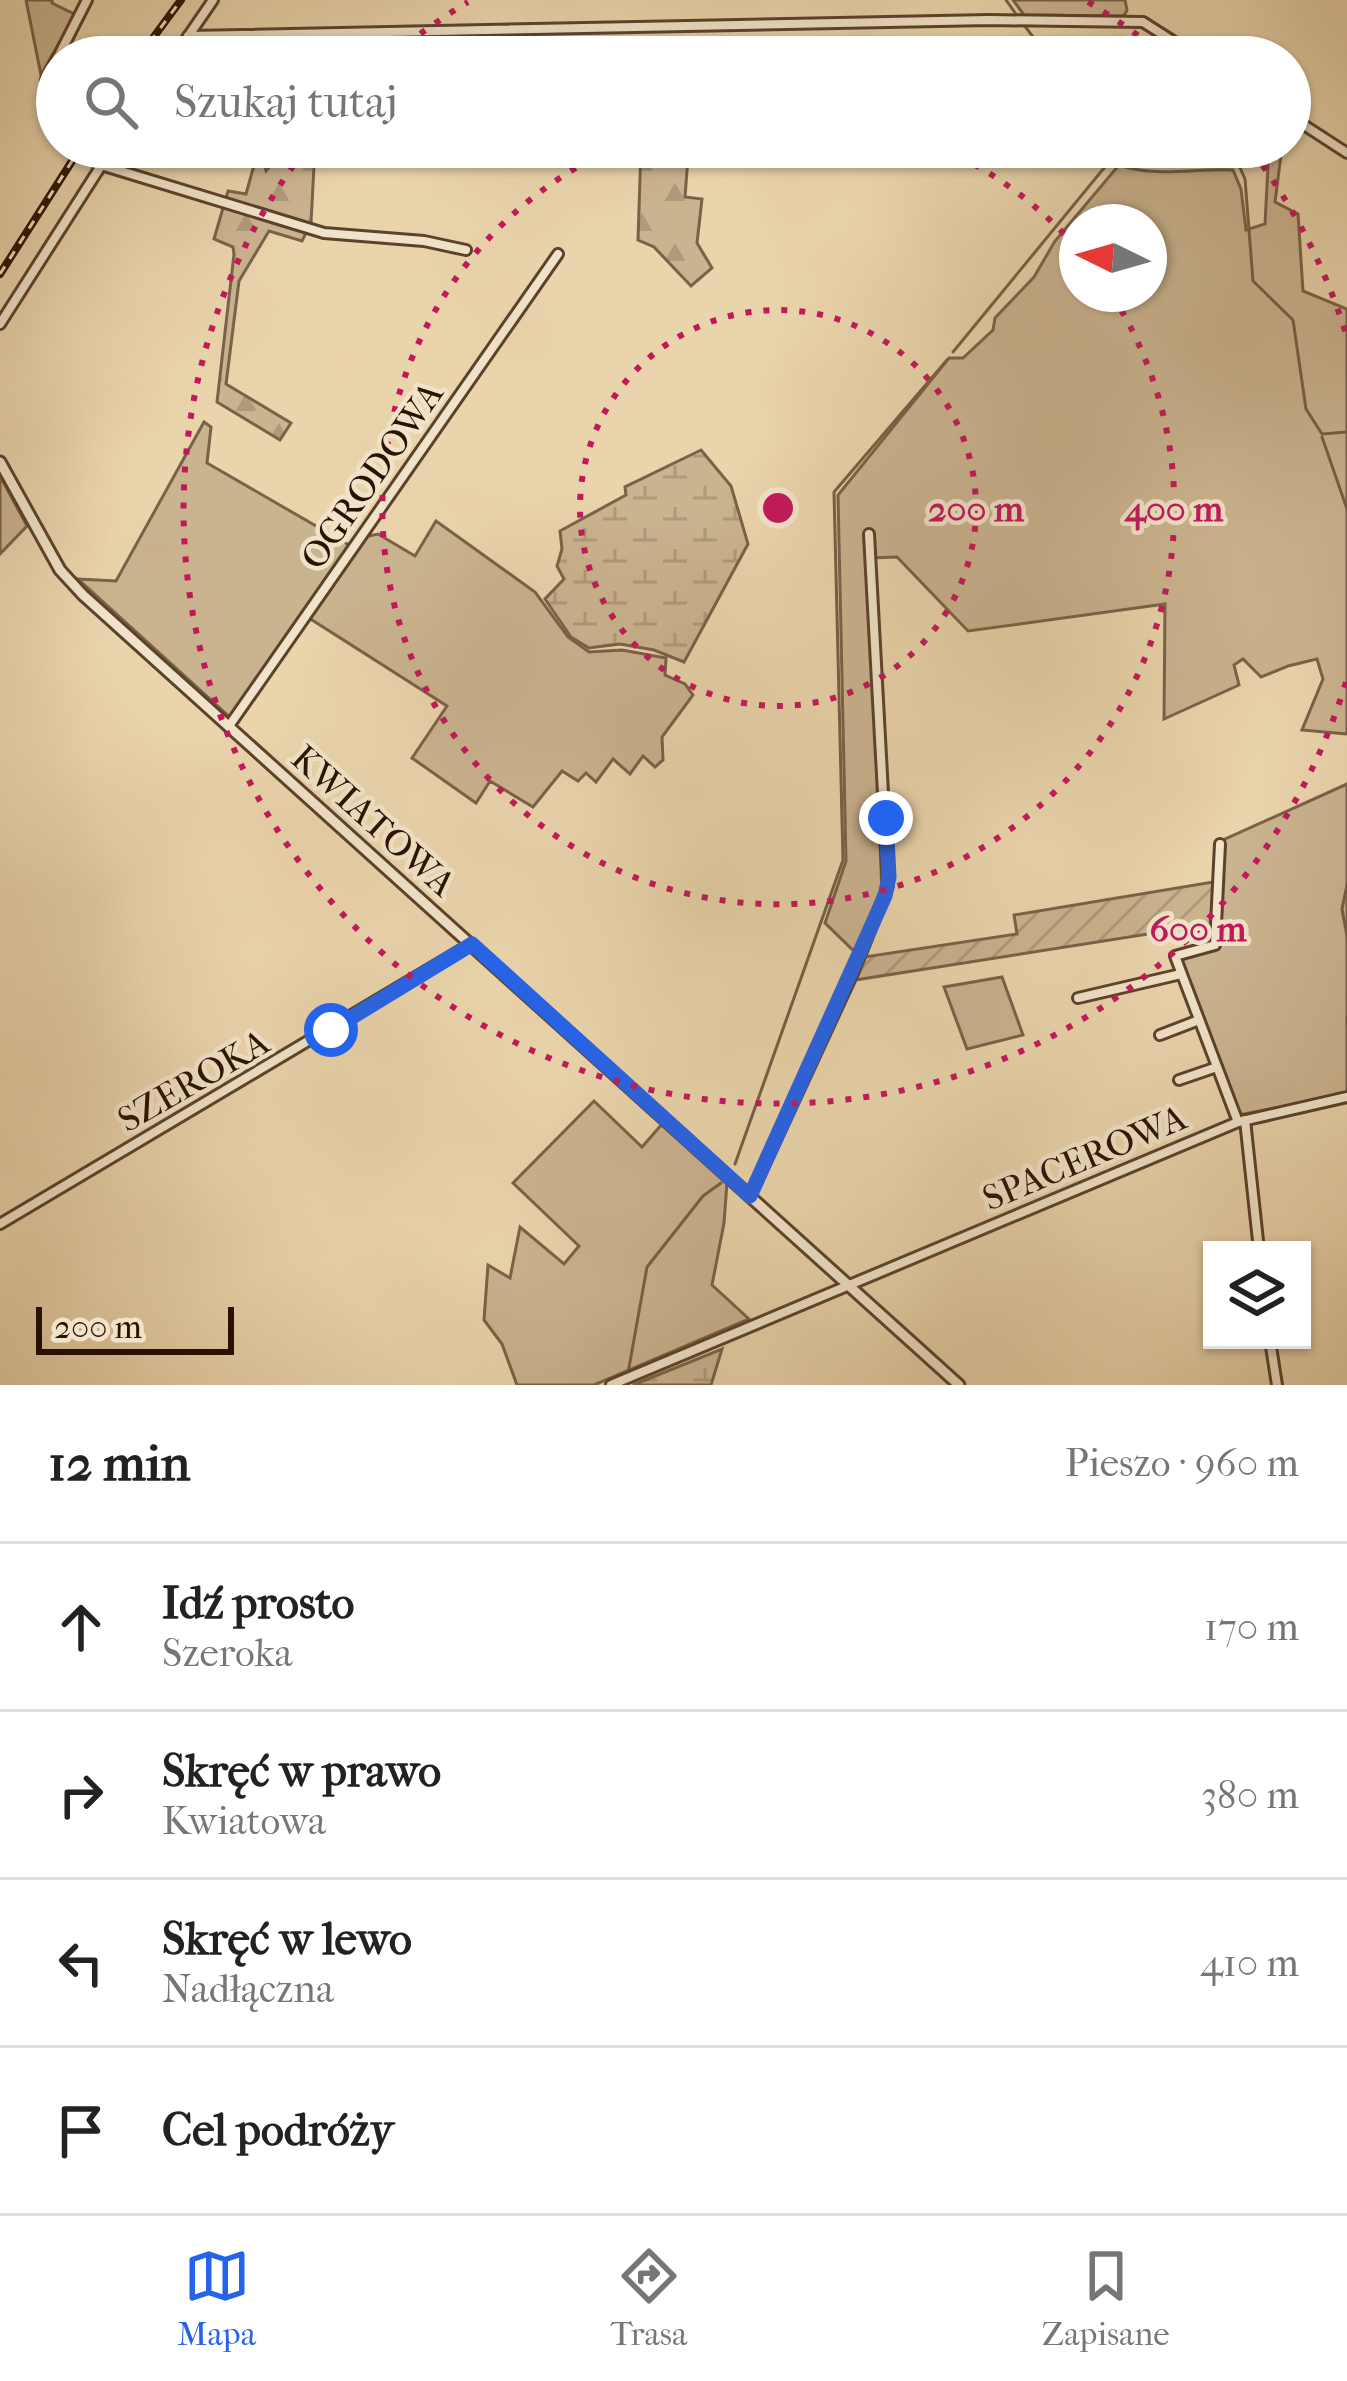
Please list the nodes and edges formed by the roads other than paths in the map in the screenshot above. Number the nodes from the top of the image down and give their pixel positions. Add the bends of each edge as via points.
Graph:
1 (87, 0) edge
2 (213, 0) edge
3 (68, 36) edge
4 (188, 36) joint
5 (1165, 36) edge
6 (1311, 130) edge
7 (1347, 153) edge
8 (99, 168) edge
9 (111, 168) edge
10 (466, 250) dead end
11 (558, 254) dead end
12 (0, 324) edge
13 (0, 462) edge
14 (869, 534) dead end
15 (229, 726) junction
16 (1220, 844) dead end
17 (472, 944) junction
18 (1181, 974) junction
19 (1078, 998) dead end
20 (1199, 1020) junction
21 (1160, 1035) dead end
22 (1217, 1066) junction
23 (1179, 1080) dead end
24 (1347, 1097) edge
25 (1242, 1121) junction
26 (750, 1196) junction
27 (0, 1224) edge
28 (1258, 1241) edge
29 (848, 1284) junction
30 (1271, 1349) edge
31 (610, 1385) edge
32 (959, 1385) edge
33 (1276, 1385) edge

1 - 3 street
2 - 4 street
4 - 5 street via 1019,20 1143,22
6 - 7 street
8 - 12 street
9 - 10 street via 324,233
11 - 15 street, OGRODOWA
13 - 15 street, KWIATOWA via 70,582
14 - 26 street via 888,886
15 - 17 street, KWIATOWA
16 - 18 street via 1215,944 1174,956
17 - 26 street, KWIATOWA
17 - 27 street, SZEROKA
18 - 19 street
18 - 20 street
20 - 21 street
20 - 22 street
22 - 23 street
22 - 25 street
24 - 25 street, SPACEROWA
25 - 28 street
25 - 29 street, SPACEROWA
26 - 29 street, KWIATOWA
29 - 31 street, SPACEROWA
29 - 32 street, KWIATOWA
30 - 33 street

